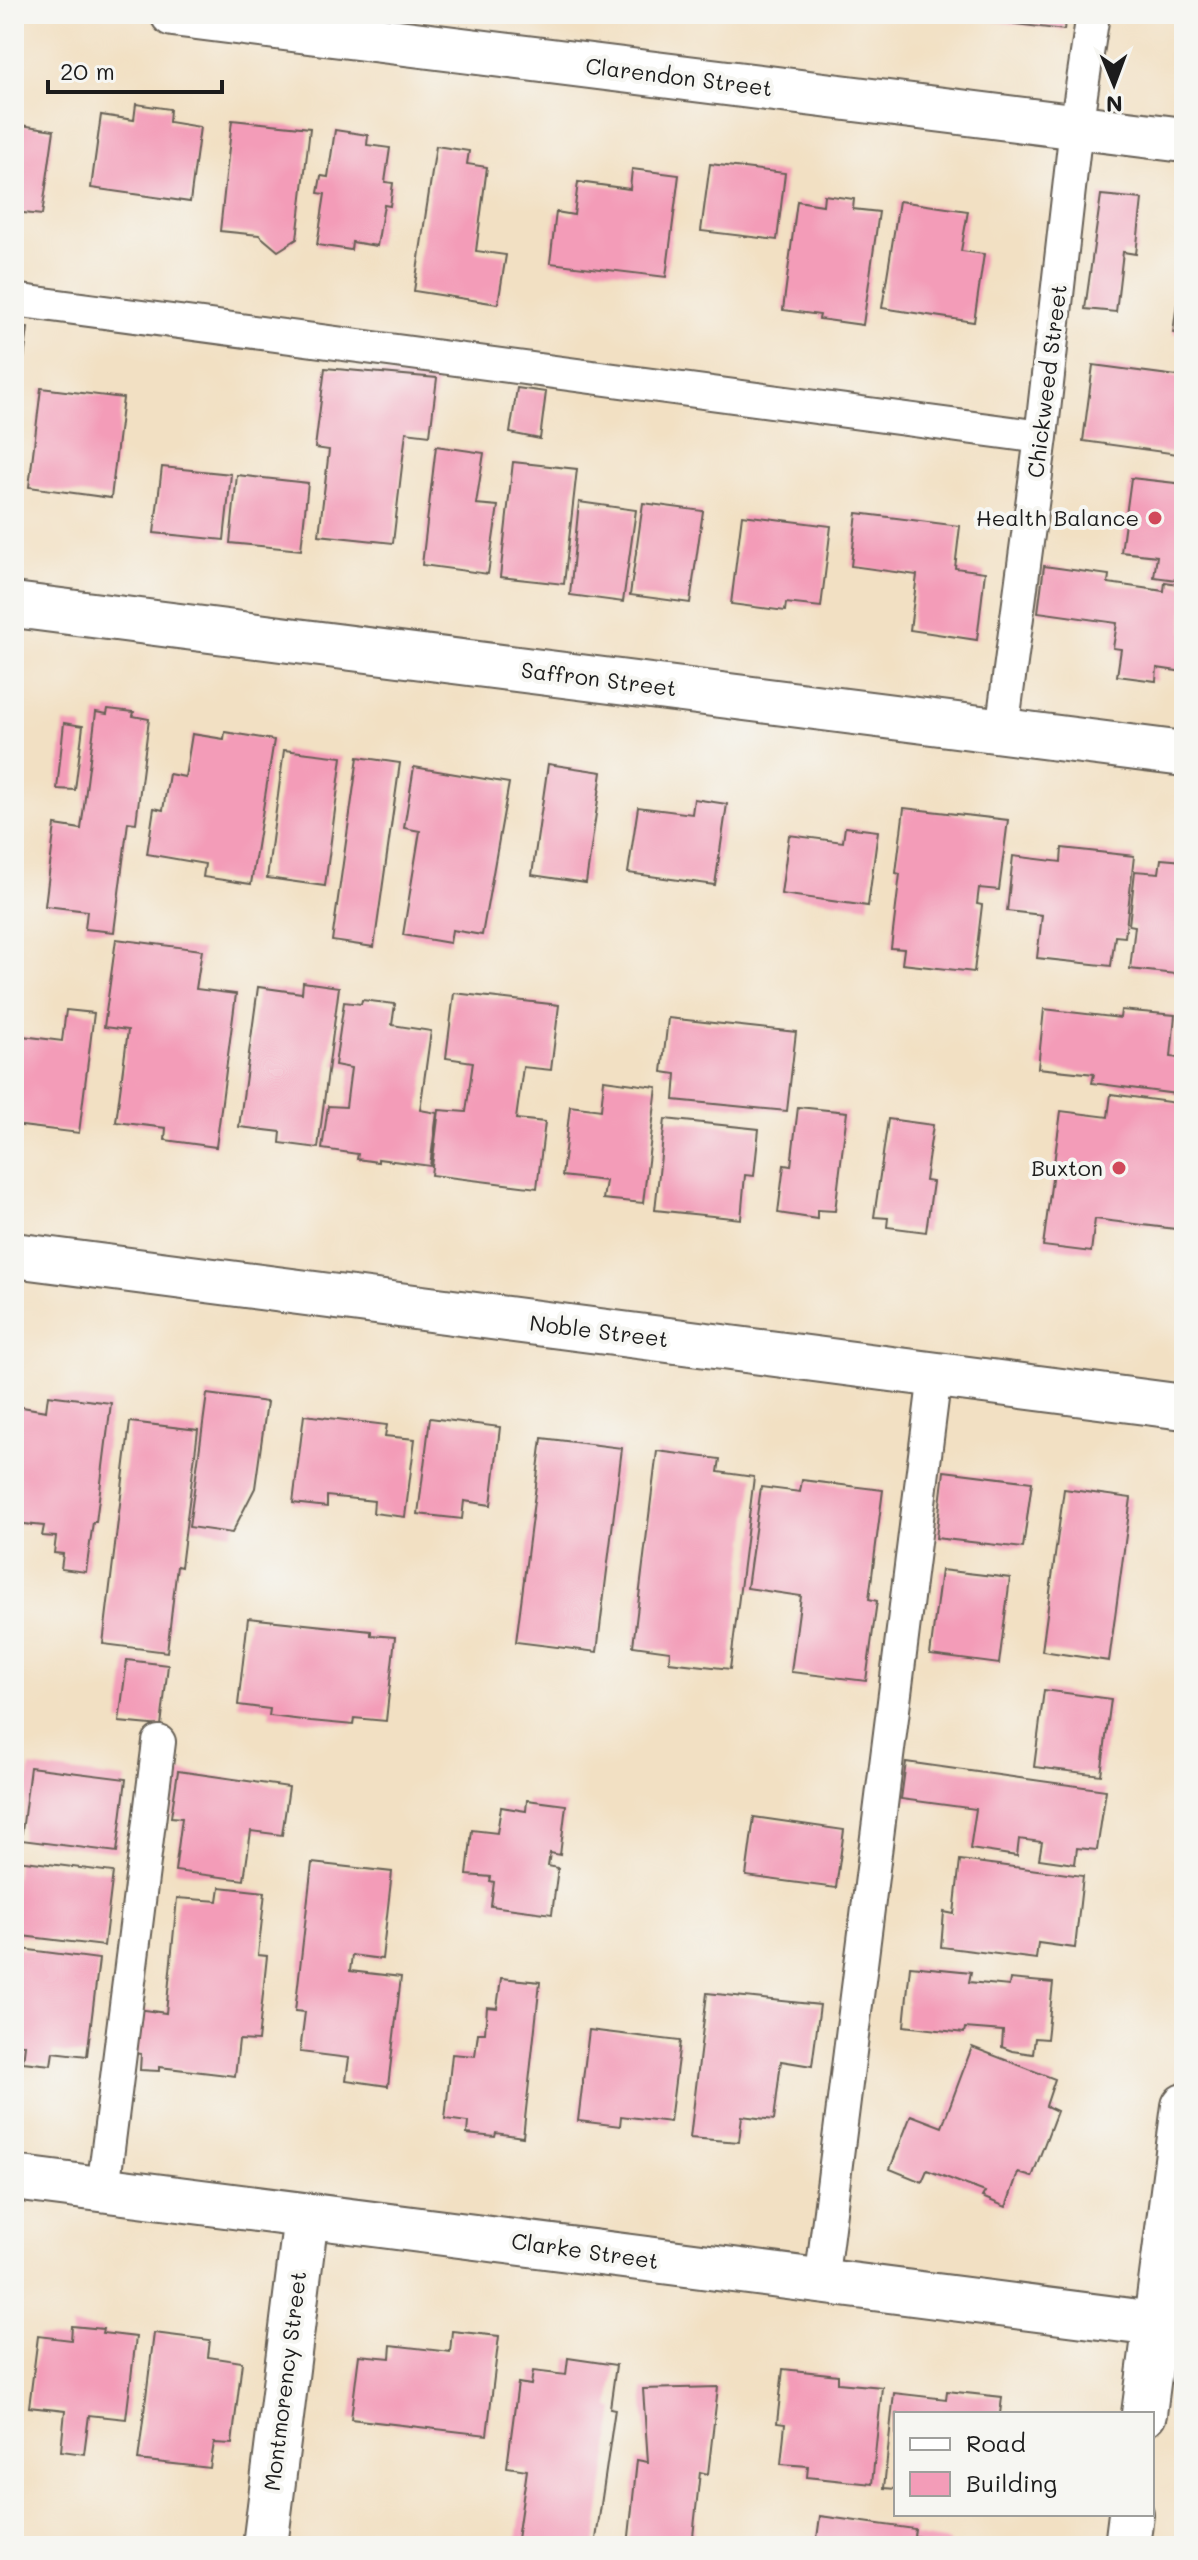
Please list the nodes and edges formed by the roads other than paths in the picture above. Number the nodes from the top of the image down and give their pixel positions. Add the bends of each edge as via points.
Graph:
1 (173, 14) edge
2 (1093, 14) edge
3 (1076, 127) junction
4 (1184, 140) edge
5 (14, 300) edge
6 (1041, 437) junction
7 (14, 605) edge
8 (1002, 730) junction
9 (1184, 754) edge
10 (14, 1255) edge
11 (935, 1375) junction
12 (1184, 1407) edge
13 (159, 1742) dead end
14 (1184, 2106) edge
15 (14, 2178) edge
16 (103, 2189) junction
17 (306, 2216) junction
18 (1174, 2254) edge
19 (821, 2283) junction
20 (1155, 2324) junction
21 (1144, 2412) edge
22 (1131, 2516) edge
23 (265, 2546) edge
24 (1127, 2546) edge

1 - 3 street, Clarendon Street
2 - 3 lane, Chickweed Street
3 - 4 street, Clarendon Street
3 - 6 lane, Chickweed Street
5 - 6 lane
6 - 8 lane, Chickweed Street
7 - 8 street, Saffron Street
8 - 9 street, Saffron Street
10 - 11 street, Noble Street
11 - 12 street, Noble Street
11 - 19 lane
13 - 16 lane
14 - 18 street
15 - 16 street, Clarke Street
16 - 17 street, Clarke Street
17 - 19 street, Clarke Street
17 - 23 street, Montmorency Street
18 - 20 street
19 - 20 street, Clarke Street
20 - 21 street
22 - 24 street

